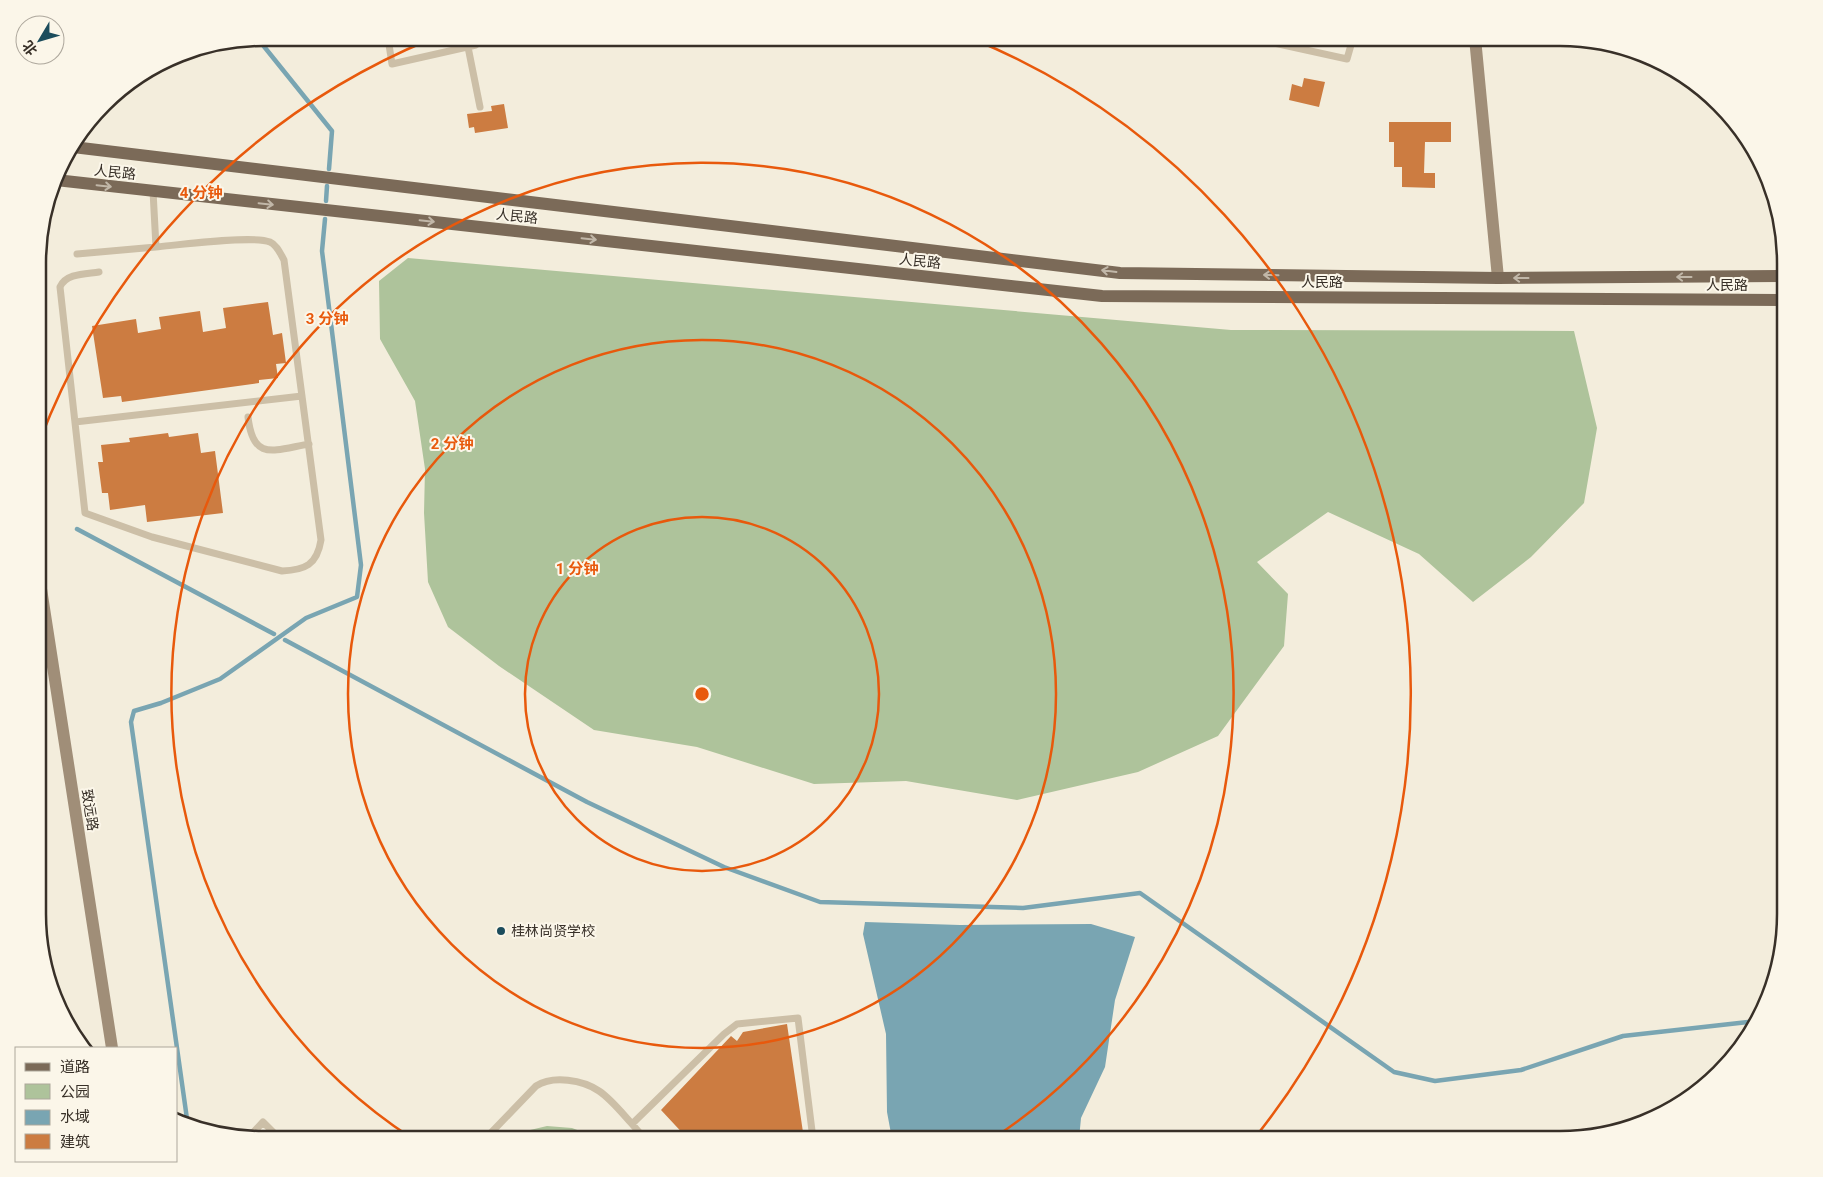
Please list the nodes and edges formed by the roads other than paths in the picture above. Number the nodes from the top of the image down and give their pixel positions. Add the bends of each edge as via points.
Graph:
1 (389, 46) edge
2 (472, 46) edge
3 (1287, 46) edge
4 (1351, 46) edge
5 (1475, 46) edge
6 (468, 47) junction
7 (480, 107) dead end
8 (80, 148) edge
9 (63, 181) edge
10 (153, 191) junction
11 (156, 247) junction
12 (77, 254) dead end
13 (99, 272) dead end
14 (1777, 276) edge
15 (1498, 278) junction
16 (1777, 300) edge
17 (302, 396) junction
18 (248, 416) dead end
19 (75, 422) junction
20 (308, 444) junction
21 (46, 621) edge
22 (112, 1047) edge
23 (632, 1124) junction
24 (255, 1130) edge
25 (272, 1131) edge
26 (493, 1131) edge
27 (638, 1131) edge
28 (812, 1131) edge

1 - 6 lane via 392,64
2 - 6 lane
3 - 4 lane via 1347,59
5 - 15 main road
6 - 7 lane
15 -> 8 main road, 人民路 via 1120,273
9 -> 10 main road, 人民路
10 - 11 lane
10 -> 16 main road, 人民路 via 1102,296
11 - 12 lane
11 - 17 lane via 245,240 266,241 276,247 284,260
13 - 19 lane via 68,278 60,287
14 -> 15 main road, 人民路
17 - 19 lane
17 - 20 lane
18 - 20 lane via 252,437 267,450
19 - 20 lane via 85,513 152,537 282,570 307,567 320,546
21 - 22 main road, 致远路
23 - 26 lane via 596,1089 570,1081 545,1080
23 - 27 lane
23 - 28 lane via 737,1024 798,1018
24 - 25 lane via 263,1122

